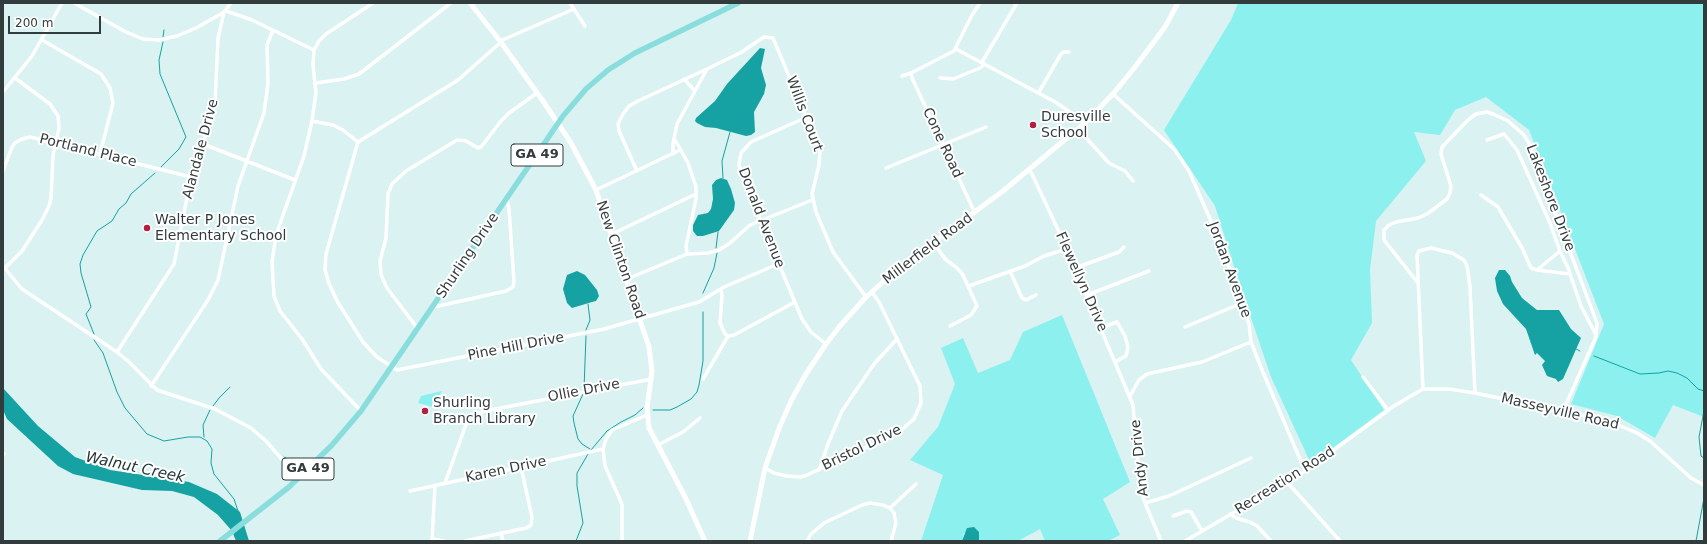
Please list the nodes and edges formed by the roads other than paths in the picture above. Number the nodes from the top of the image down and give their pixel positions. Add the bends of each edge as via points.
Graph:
1 (62, 3) edge
2 (74, 3) edge
3 (231, 3) edge
4 (373, 3) edge
5 (450, 3) edge
6 (470, 3) edge
7 (570, 3) edge
8 (738, 3) edge
9 (980, 3) edge
10 (1017, 3) edge
11 (1178, 3) edge
12 (574, 9) junction
13 (224, 12) junction
14 (585, 26) dead end
15 (273, 30) junction
16 (42, 40) junction
17 (501, 42) junction
18 (956, 49) junction
19 (314, 50) junction
20 (1069, 52) dead end
21 (984, 63) junction
22 (708, 69) junction
23 (912, 73) junction
24 (902, 76) dead end
25 (15, 78) junction
26 (940, 78) dead end
27 (684, 79) junction
28 (316, 83) junction
29 (695, 91) junction
30 (3, 92) edge
31 (1039, 92) junction
32 (537, 93) junction
33 (1113, 94) junction
34 (807, 118) junction
35 (312, 121) junction
36 (1084, 123) junction
37 (557, 124) junction
38 (986, 127) dead end
39 (1078, 129) junction
40 (674, 138) junction
41 (1487, 140) dead end
42 (358, 142) junction
43 (56, 143) junction
44 (203, 144) junction
45 (944, 146) junction
46 (680, 150) junction
47 (100, 154) junction
48 (673, 154) junction
49 (247, 161) junction
50 (886, 168) dead end
51 (1029, 170) junction
52 (3, 171) edge
53 (637, 171) junction
54 (191, 177) junction
55 (295, 180) junction
56 (1134, 181) dead end
57 (596, 190) junction
58 (696, 194) junction
59 (1481, 195) dead end
60 (507, 200) junction
61 (812, 200) junction
62 (975, 213) junction
63 (760, 221) junction
64 (612, 234) junction
65 (934, 243) junction
66 (1124, 247) dead end
67 (1067, 249) junction
68 (1560, 251) junction
69 (687, 254) junction
70 (778, 264) junction
71 (4, 267) edge
72 (1075, 268) junction
73 (1537, 270) junction
74 (1010, 271) junction
75 (1149, 272) dead end
76 (1570, 274) junction
77 (627, 278) junction
78 (1418, 283) junction
79 (969, 286) junction
80 (720, 289) junction
81 (872, 292) junction
82 (1036, 295) dead end
83 (1087, 295) junction
84 (866, 297) junction
85 (794, 302) junction
86 (1242, 303) junction
87 (434, 306) junction
88 (640, 319) junction
89 (950, 326) dead end
90 (1185, 327) dead end
91 (1101, 328) junction
92 (418, 329) junction
93 (1596, 335) junction
94 (728, 336) junction
95 (897, 339) junction
96 (1251, 342) junction
97 (826, 344) junction
98 (117, 352) junction
99 (1115, 362) junction
100 (392, 368) junction
101 (1363, 377) dead end
102 (652, 379) junction
103 (703, 379) dead end
104 (151, 386) junction
105 (1423, 389) junction
106 (1475, 393) junction
107 (1130, 396) junction
108 (1401, 401) joint
109 (1388, 410) junction
110 (361, 411) junction
111 (1563, 411) junction
112 (646, 414) junction
113 (700, 418) dead end
114 (658, 445) junction
115 (603, 449) junction
116 (1251, 458) dead end
117 (521, 467) junction
118 (766, 468) junction
119 (818, 470) junction
120 (1305, 471) junction
121 (298, 478) junction
122 (1287, 482) junction
123 (445, 483) junction
124 (916, 484) dead end
125 (435, 485) junction
126 (1704, 485) edge
127 (410, 490) dead end
128 (1145, 503) junction
129 (890, 508) junction
130 (1230, 514) junction
131 (1173, 516) dead end
132 (1202, 531) junction
133 (501, 533) junction
134 (1193, 536) junction
135 (221, 540) edge
136 (433, 540) edge
137 (444, 541) edge
138 (465, 541) edge
139 (503, 541) edge
140 (622, 541) edge
141 (706, 541) edge
142 (750, 541) edge
143 (807, 541) edge
144 (892, 541) edge
145 (1161, 541) edge
146 (1185, 541) edge
147 (1197, 541) edge
148 (1271, 541) edge
149 (1340, 541) edge

1 - 16 street
2 - 13 street via 130,34 151,40 183,34
3 - 13 street, Alandale Drive
4 - 19 street via 326,34
5 - 28 street via 359,74
6 - 17 main road, New Clinton Road
7 - 12 street
8 - 37 main road, Shurling Drive / GA 49 via 624,59 586,89
9 - 18 street
10 - 21 street
11 - 33 main road, Millerfield Road via 1161,33
12 - 14 street
12 - 17 street
13 - 15 street via 237,14
13 - 44 street, Alandale Drive via 217,46 216,99
15 - 19 street
15 - 49 street via 267,52 268,83 264,114
16 - 25 street
16 - 47 street via 100,74 110,88 113,103
17 - 32 main road, New Clinton Road
17 - 42 street via 458,80
18 - 21 street
18 - 23 street
19 - 28 street via 312,65
20 - 31 street via 1061,54
21 - 26 street via 980,68 953,79
21 - 31 street
22 - 27 street
22 - 29 street
22 - 34 street, Willis Court via 764,37 772,37
23 - 24 street
23 - 45 street, Cone Road via 912,78
25 - 30 street
25 - 43 street via 45,99 56,111 59,128
27 - 29 street
27 - 53 street via 634,103 621,116 619,130
28 - 35 street
29 - 40 street via 677,124
31 - 36 street
32 - 37 main road, New Clinton Road
32 - 92 street via 509,113 481,147 478,148 466,140 457,140 406,171 392,184 388,194 386,238 380,261 381,275 387,288
33 - 36 main road, Millerfield Road
33 - 86 street, Jordan Avenue via 1163,138 1183,160 1196,184
34 - 61 street, Willis Court via 820,153
34 - 63 street, Donald Avenue via 753,141 741,153 741,174
35 - 42 street via 334,125
35 - 55 street via 304,156
36 - 39 main road, Millerfield Road
37 - 57 main road, New Clinton Road via 571,143
37 - 60 main road, Shurling Drive / GA 49
38 - 45 street
39 - 51 main road, Millerfield Road
39 - 56 street via 1109,163 1125,171
40 - 46 street
40 - 48 street
41 - 68 street, Lakeshore Drive via 1504,134 1516,150 1550,222
42 - 100 street via 326,254 325,269 332,292 363,342 374,355
43 - 47 street, Portland Place
43 - 52 street, Portland Place via 30,137 22,139 12,147
43 - 71 street via 49,206 22,251
44 - 49 street
44 - 54 street, Alandale Drive
45 - 50 street
45 - 62 street, Cone Road
46 - 48 street
46 - 58 street via 693,175
47 - 54 street, Portland Place
48 - 53 street
49 - 55 street
49 - 104 street via 238,186 218,280 208,300
51 - 62 main road, Millerfield Road
51 - 67 street, Flewellyn Drive
53 - 57 street
54 - 98 street, Alandale Drive via 174,264
55 - 110 street via 273,249 276,302 316,362
57 - 64 main road, New Clinton Road
58 - 64 street
58 - 69 street via 686,246
59 - 73 street via 1498,207 1531,268
60 - 87 main road, Shurling Drive / GA 49
60 - 87 street via 513,288
61 - 63 street
61 - 84 street, Willis Court via 833,252
62 - 65 main road, Millerfield Road
63 - 69 street via 750,225 721,249 708,253
63 - 70 street, Donald Avenue
64 - 77 main road, New Clinton Road
65 - 79 street via 945,259 960,271
65 - 81 main road, Millerfield Road via 900,267
66 - 72 street via 1119,252
67 - 72 street, Flewellyn Drive
67 - 74 street
68 - 73 street, Lakeshore Drive
68 - 76 street, Lakeshore Drive
69 - 77 street
70 - 80 street, Pine Hill Drive
70 - 85 street, Donald Avenue
71 - 98 street via 29,294
72 - 83 street, Flewellyn Drive
73 - 76 street, Lakeshore Drive
74 - 79 street
74 - 82 street via 1022,298 1026,300
75 - 83 street
76 - 93 street, Lakeshore Drive via 1581,306
77 - 88 main road, New Clinton Road
78 - 93 street, Lakeshore Drive via 1384,240 1384,230 1396,222 1427,214 1446,199 1451,186 1441,154 1442,147 1476,114 1494,114 1508,121 1529,142 1593,311 1597,323
78 - 105 street
78 - 106 street via 1419,251 1431,248 1452,253 1464,260 1470,286
79 - 89 street via 976,310
80 - 88 street, Pine Hill Drive via 695,303
80 - 94 street via 720,323
81 - 84 main road, Millerfield Road
81 - 95 street, Bristol Drive
83 - 91 street, Flewellyn Drive
84 - 97 main road, Millerfield Road
85 - 94 street
85 - 97 street, Donald Avenue via 808,329
86 - 90 street
86 - 96 street, Jordan Avenue via 1249,324
87 - 92 main road, Shurling Drive / GA 49
88 - 100 street, Pine Hill Drive via 577,335 406,369
88 - 102 main road, New Clinton Road via 651,356
91 - 99 street, Flewellyn Drive
91 - 99 street via 1117,322 1125,336 1128,347 1126,356
92 - 100 main road, Shurling Drive / GA 49
93 - 111 street, Lakeshore Drive
94 - 103 street
95 - 119 street via 874,364 842,411
95 - 119 street, Bristol Drive via 920,386 921,403 917,414 900,431
96 - 107 street via 1202,362 1148,374 1139,380
96 - 120 street, Jordan Avenue
97 - 118 main road, Millerfield Road via 792,399
98 - 104 street
99 - 107 street, Flewellyn Drive
100 - 110 main road, Shurling Drive / GA 49
101 - 109 street
102 - 112 main road, New Clinton Road
102 - 123 street, Ollie Drive via 470,416
104 - 121 street via 215,409 251,428 266,441
105 - 106 street, Masseyville Road
105 - 108 street, Masseyville Road
106 - 111 street, Masseyville Road
107 - 128 street, Andy Drive via 1135,413 1139,476
108 - 109 street, Recreation Road
109 - 120 street, Recreation Road
110 - 121 main road, Shurling Drive / GA 49
111 - 126 street, Masseyville Road via 1609,421 1637,433 1655,445 1691,478
112 - 114 main road, New Clinton Road via 649,428
112 - 115 street via 612,430
113 - 114 street via 683,432
114 - 141 main road, New Clinton Road
115 - 117 street, Karen Drive
115 - 140 street via 606,466 622,504
116 - 128 street via 1169,496
117 - 123 street, Karen Drive
117 - 133 street via 532,523 526,528
118 - 119 street, Bristol Drive via 774,473 793,477 805,476
118 - 142 main road, Millerfield Road
120 - 122 street, Recreation Road
121 - 135 main road, Shurling Drive / GA 49
122 - 130 street, Recreation Road
122 - 149 street
123 - 125 street, Karen Drive
124 - 129 street
125 - 127 street, Karen Drive
125 - 136 street
128 - 145 street, Andy Drive
129 - 143 street via 870,503 862,505 824,523
129 - 144 street via 896,523
130 - 132 street, Recreation Road
130 - 148 street via 1257,526
131 - 132 street via 1191,512
132 - 134 street, Recreation Road
133 - 138 street
133 - 139 street
134 - 146 street, Recreation Road
134 - 147 street
136 - 137 street

